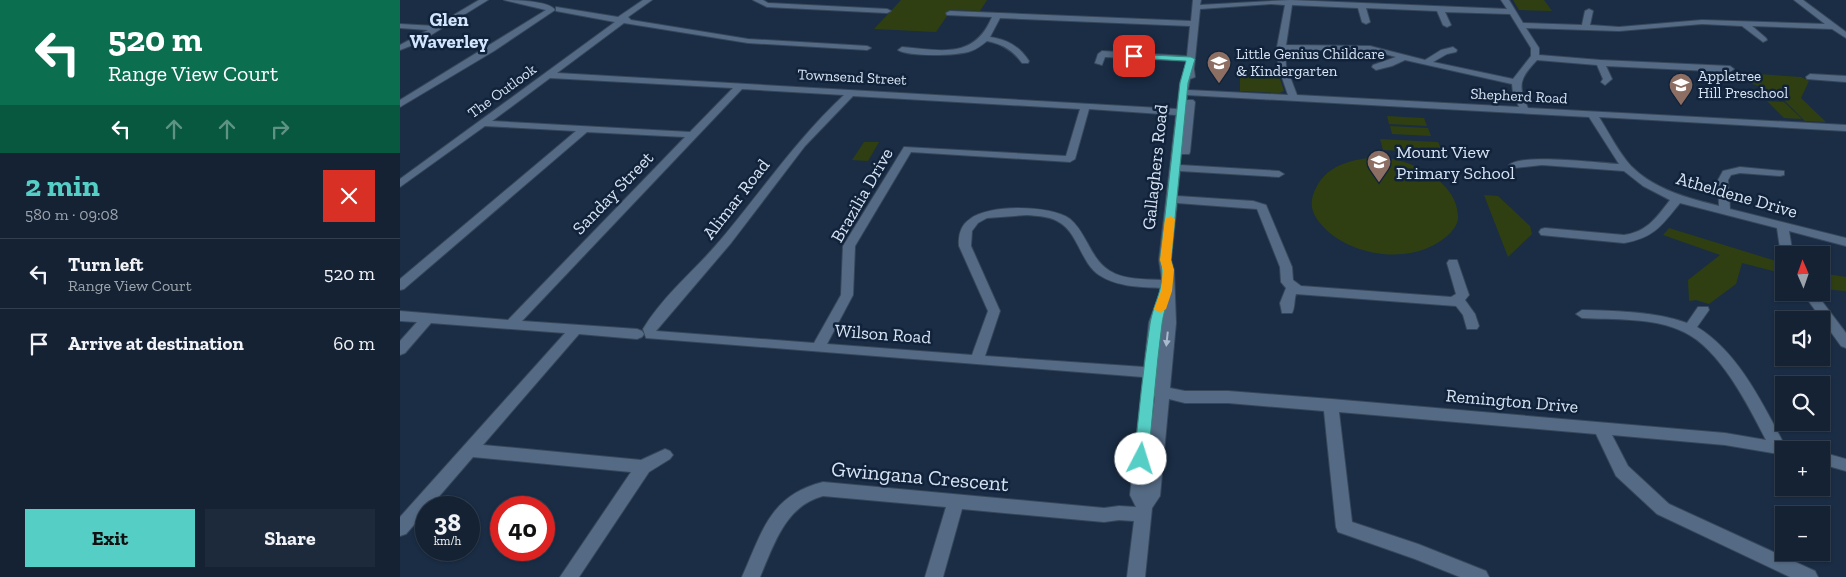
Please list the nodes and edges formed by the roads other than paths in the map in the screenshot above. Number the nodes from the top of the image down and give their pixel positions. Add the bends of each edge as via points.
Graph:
1 (484, 0) edge
2 (508, 0) edge
3 (566, 0) edge
4 (648, 0) edge
5 (757, 0) edge
6 (792, 0) edge
7 (1505, 0) edge
8 (1798, 0) edge
9 (1289, 2) junction
10 (1197, 3) edge
11 (1361, 5) junction
12 (785, 6) junction
13 (554, 8) junction
14 (1440, 9) junction
15 (887, 11) dead end
16 (1589, 11) dead end
17 (1512, 12) junction
18 (950, 13) dead end
19 (998, 15) junction
20 (624, 18) junction
21 (1366, 22) dead end
22 (1743, 23) junction
23 (1195, 24) junction
24 (1447, 25) dead end
25 (1520, 25) junction
26 (400, 26) edge
27 (1586, 27) junction
28 (1832, 27) junction
29 (437, 28) junction
30 (1846, 36) edge
31 (985, 38) junction
32 (1763, 40) dead end
33 (401, 47) edge
34 (1281, 47) junction
35 (867, 48) dead end
36 (902, 50) dead end
37 (1453, 50) dead end
38 (1405, 56) junction
39 (1535, 57) junction
40 (1191, 59) junction
41 (1025, 61) dead end
42 (1427, 62) junction
43 (1600, 63) junction
44 (1099, 64) dead end
45 (1376, 67) dead end
46 (1730, 69) dead end
47 (550, 75) junction
48 (1810, 77) dead end
49 (1846, 79) edge
50 (1515, 82) junction
51 (1605, 82) dead end
52 (740, 86) junction
53 (852, 92) junction
54 (1187, 92) junction
55 (1294, 98) junction
56 (400, 104) edge
57 (1086, 105) junction
58 (1181, 110) junction
59 (1525, 111) junction
60 (1593, 115) junction
61 (483, 123) junction
62 (1846, 128) edge
63 (585, 129) junction
64 (693, 136) junction
65 (1514, 165) dead end
66 (1179, 168) junction
67 (1627, 168) junction
68 (1780, 173) dead end
69 (1279, 174) dead end
70 (400, 184) edge
71 (1176, 199) junction
72 (1677, 200) junction
73 (1726, 212) junction
74 (1784, 227) junction
75 (1545, 232) dead end
76 (1846, 242) edge
77 (1786, 246) edge
78 (1453, 263) dead end
79 (400, 286) edge
80 (1293, 288) junction
81 (1166, 293) junction
82 (1459, 300) junction
83 (1815, 301) edge
84 (1288, 310) dead end
85 (1703, 310) dead end
86 (1582, 314) dead end
87 (400, 316) edge
88 (428, 318) junction
89 (510, 324) junction
90 (1472, 326) dead end
91 (1689, 328) junction
92 (576, 329) junction
93 (646, 333) junction
94 (1846, 343) edge
95 (818, 348) junction
96 (400, 350) edge
97 (977, 360) junction
98 (1156, 385) junction
99 (1228, 397) junction
100 (1331, 405) junction
101 (1601, 428) junction
102 (1779, 441) edge
103 (1775, 447) edge
104 (469, 450) junction
105 (665, 455) dead end
106 (1830, 461) edge
107 (1846, 465) edge
108 (643, 467) junction
109 (956, 502) junction
110 (1143, 514) junction
111 (400, 529) edge
112 (569, 577) edge
113 (752, 577) edge
114 (934, 577) edge
115 (1136, 577) edge
116 (1480, 577) edge
117 (1809, 577) edge

1 - 29 street
2 - 13 street
3 - 13 street
4 - 20 street, The Outlook
5 - 12 street via 767,6
6 - 12 street
7 - 17 street
8 - 28 street
9 - 10 street
9 - 11 street
9 - 34 street
10 - 23 street, Gallaghers Road
11 - 14 street
11 - 21 street
12 - 15 street
13 - 20 street
13 - 56 street
14 - 17 street
14 - 24 street
16 - 27 street
17 - 25 street
18 - 19 street
19 - 23 street
19 - 31 street
20 - 35 street via 748,42
20 - 47 street, The Outlook
22 - 27 street via 1684,22 1619,29
22 - 28 street
22 - 32 street
23 - 40 street, Gallaghers Road
25 - 27 street
25 - 39 street via 1535,48
26 - 29 street
28 - 30 street
29 - 33 street
31 - 36 street via 961,51
31 - 41 street via 1003,41 1018,50
34 - 38 street via 1370,48
34 - 55 street via 1282,66
37 - 42 street
38 - 42 street
38 - 45 street
39 - 43 street
39 - 50 street
40 - 44 street via 1102,54
40 - 54 street, Gallaghers Road
42 - 50 street
43 - 46 street
43 - 51 street via 1608,79
47 - 52 street, Townsend Street
47 - 61 street, The Outlook
48 - 49 street
50 - 59 street via 1516,93
52 - 53 street, Townsend Street
52 - 64 street, Sanday Street
53 - 57 street, Townsend Street
53 - 93 street, Alimar Road via 813,130 727,239
54 - 55 street, Shepherd Road
54 - 58 street, Gallaghers Road
54 - 66 street, Gallaghers Road
55 - 59 street, Shepherd Road
57 - 58 street, Townsend Street
57 - 95 street, Brazilia Drive via 1070,159 908,149 850,246 847,265 849,286
58 - 66 street, Gallaghers Road
59 - 60 street, Shepherd Road
60 - 62 street, Shepherd Road
60 - 67 street, Atheldene Drive
61 - 63 street
61 - 70 street, The Outlook
63 - 64 street
63 - 79 street
64 - 89 street, Sanday Street
65 - 67 street via 1542,162
66 - 69 street
66 - 71 street, Gallaghers Road
67 - 72 street, Atheldene Drive via 1647,184
68 - 73 street via 1740,170 1727,173 1724,180
71 - 80 street via 1262,207 1286,267 1287,282
71 - 81 street, Gallaghers Road via 1173,260 1168,270
72 - 73 street, Atheldene Drive
72 - 75 street via 1647,234 1637,238
73 - 74 street, Atheldene Drive
74 - 76 street, Atheldene Drive
74 - 77 street
78 - 82 street via 1463,295
80 - 82 street
80 - 84 street via 1286,303
81 - 97 street via 1106,274 1094,263 1067,222 1055,216 1001,211 977,218 964,235 965,246 994,311
81 - 98 street, Gallaghers Road
82 - 90 street via 1469,314
83 - 94 street
85 - 91 street
86 - 91 street via 1652,319
87 - 88 street, Wilson Road
88 - 89 street, Wilson Road
88 - 96 street
89 - 92 street, Wilson Road
91 - 102 street via 1727,363
92 - 93 street, Wilson Road
92 - 104 street
93 - 95 street, Wilson Road
95 - 97 street, Wilson Road
97 - 98 street, Wilson Road via 1112,371
98 - 99 street, Remington Drive
98 - 99 street, Remington Drive via 1168,399
98 - 110 street, Gallaghers Road via 1138,495
99 - 100 street, Remington Drive
100 - 101 street, Remington Drive
100 - 116 street via 1344,528 1418,552
101 - 103 street, Remington Drive
101 - 117 street via 1622,471 1663,509
104 - 108 street
104 - 111 street
105 - 108 street
106 - 107 street
108 - 112 street
109 - 110 street, Gwingana Crescent via 1104,515 1119,520
109 - 113 street, Gwingana Crescent via 811,490 799,495 780,515
109 - 114 street
110 - 115 street, Gallaghers Road

